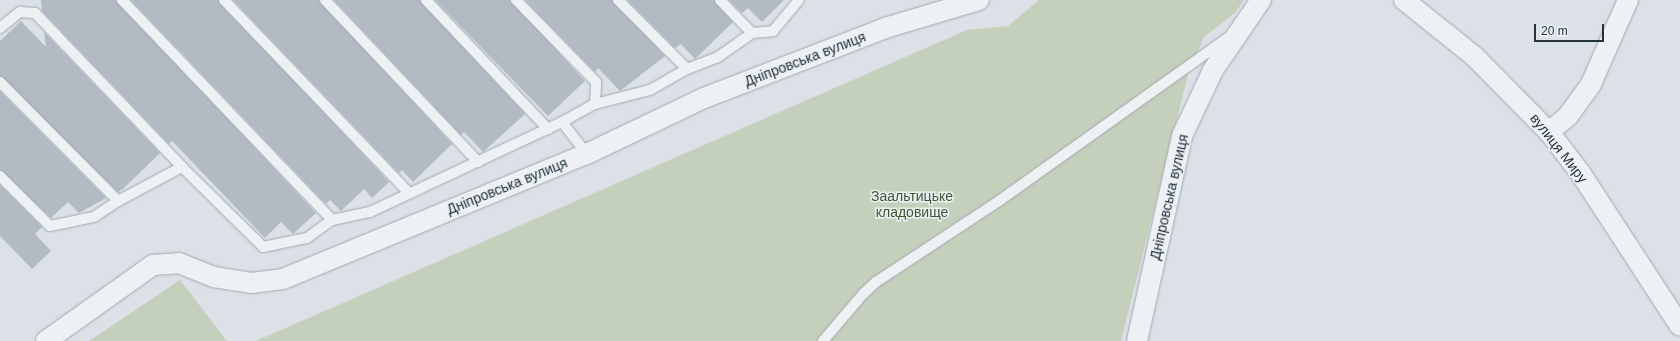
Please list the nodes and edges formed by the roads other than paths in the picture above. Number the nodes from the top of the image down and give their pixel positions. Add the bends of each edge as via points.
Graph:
1 (122, 0) edge
2 (224, 0) edge
3 (325, 0) edge
4 (426, 0) edge
5 (516, 0) edge
6 (618, 0) edge
7 (720, 0) edge
8 (799, 0) edge
9 (979, 0) edge
10 (1261, 0) edge
11 (1404, 0) edge
12 (1628, 0) edge
13 (0, 28) edge
14 (1242, 28) junction
15 (752, 33) junction
16 (686, 70) junction
17 (0, 82) edge
18 (595, 104) junction
19 (562, 122) junction
20 (548, 129) junction
21 (1549, 132) junction
22 (587, 154) junction
23 (478, 162) junction
24 (182, 167) junction
25 (0, 176) edge
26 (408, 192) junction
27 (118, 201) junction
28 (332, 220) junction
29 (1680, 326) edge
30 (46, 341) edge
31 (823, 341) edge
32 (1137, 341) edge

1 - 28 lane
2 - 26 lane
3 - 23 lane
4 - 20 lane
5 - 18 lane via 596,82
6 - 16 lane
7 - 15 lane
8 - 15 lane via 773,31
9 - 22 street, Дніпровська вулиця via 918,17 786,66 665,115
10 - 14 street, Дніпровська вулиця
11 - 21 street, вулиця Миру via 1474,56
12 - 21 street via 1591,84 1568,116
13 - 24 lane via 20,12 35,13
14 - 31 lane via 999,201 876,282 862,294
14 - 32 street, Дніпровська вулиця via 1202,88 1182,136
15 - 16 lane via 718,57
16 - 18 lane via 650,90
17 - 27 lane
18 - 19 lane
19 - 20 lane
19 - 22 lane
20 - 23 lane
21 - 29 street, вулиця Миру via 1581,174
22 - 30 street, Дніпровська вулиця via 283,279 251,283 234,282 178,263 153,265
23 - 26 lane
24 - 27 lane
24 - 28 lane via 263,247 307,238
25 - 27 lane via 50,226 94,217
26 - 28 lane via 370,212

